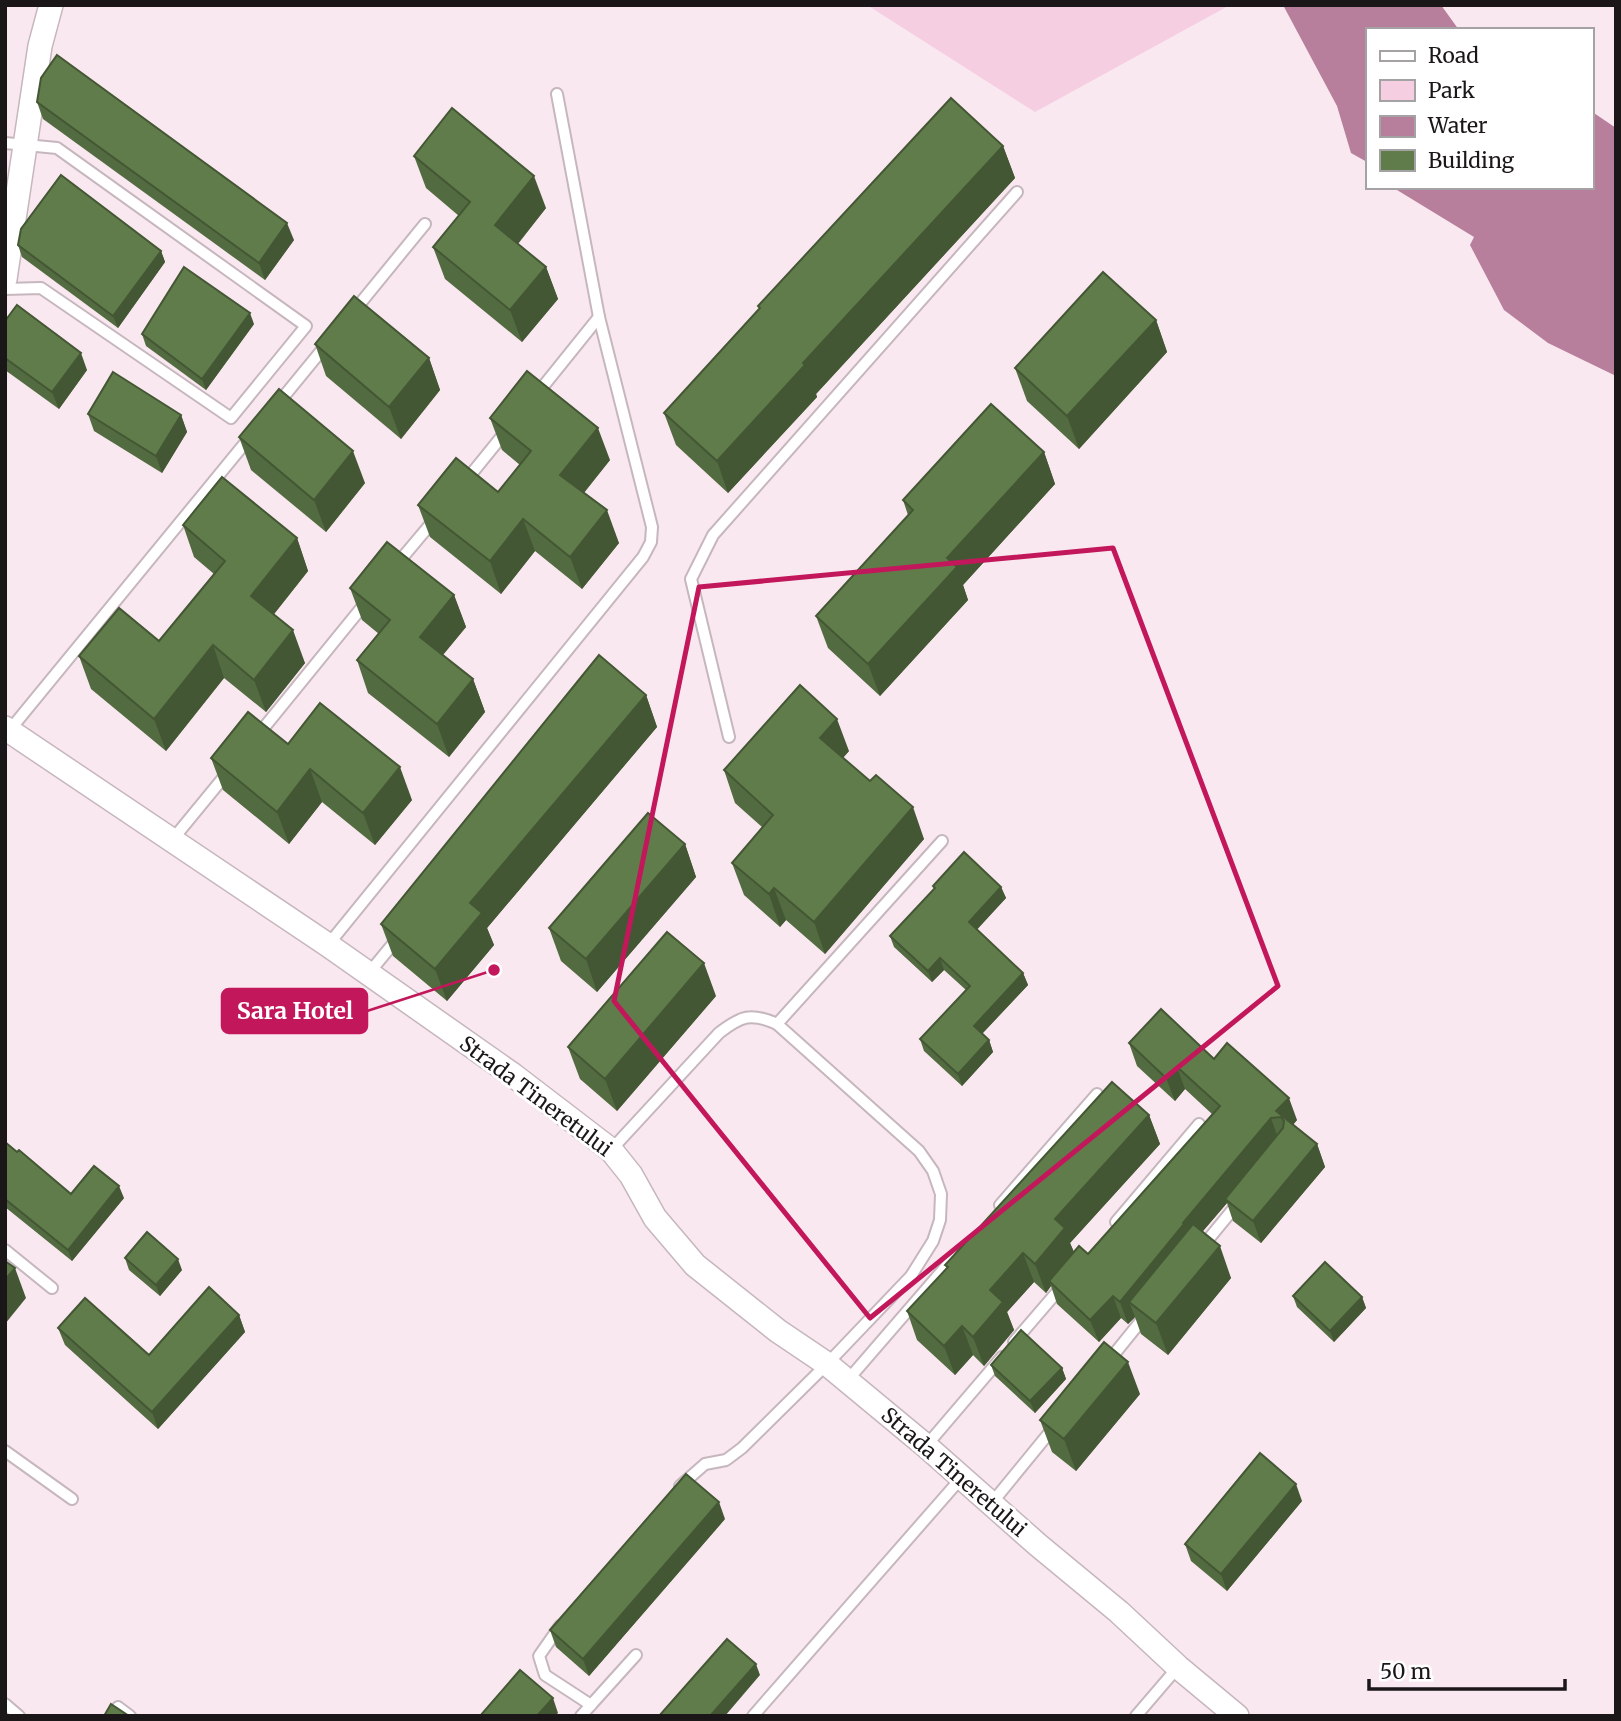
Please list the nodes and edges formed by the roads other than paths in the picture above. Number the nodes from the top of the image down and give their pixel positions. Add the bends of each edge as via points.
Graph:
1 (51, 5) edge
2 (558, 94) dead end
3 (15, 145) edge
4 (1017, 192) dead end
5 (425, 224) dead end
6 (5, 279) edge
7 (5, 289) edge
8 (599, 317) junction
9 (346, 321) edge
10 (337, 332) edge
11 (530, 402) edge
12 (266, 418) edge
13 (512, 424) edge
14 (257, 429) edge
15 (460, 488) edge
16 (443, 509) edge
17 (390, 573) edge
18 (373, 594) edge
19 (7, 731) edge
20 (729, 737) dead end
21 (251, 743) edge
22 (234, 764) edge
23 (173, 839) junction
24 (942, 841) dead end
25 (404, 931) edge
26 (328, 945) junction
27 (369, 974) junction
28 (777, 1024) junction
29 (1097, 1094) edge
30 (1199, 1124) dead end
31 (611, 1150) junction
32 (1250, 1188) edge
33 (990, 1217) edge
34 (1111, 1228) edge
35 (963, 1247) edge
36 (5, 1250) edge
37 (1198, 1251) edge
38 (1067, 1280) edge
39 (52, 1288) dead end
40 (1155, 1304) edge
41 (827, 1364) junction
42 (1104, 1367) edge
43 (847, 1381) junction
44 (1060, 1419) edge
45 (926, 1446) junction
46 (5, 1451) edge
47 (963, 1476) junction
48 (72, 1499) dead end
49 (669, 1499) edge
50 (992, 1504) junction
51 (570, 1615) edge
52 (636, 1655) dead end
53 (1178, 1667) junction
54 (5, 1704) edge
55 (591, 1705) junction
56 (118, 1707) edge
57 (19, 1716) edge
58 (130, 1716) edge
59 (581, 1716) edge
60 (753, 1716) edge
61 (1136, 1716) edge
62 (1237, 1716) edge

1 - 3 street
2 - 8 lane
3 - 6 street
3 - 7 lane via 57,148 306,326 231,418 41,288
4 - 20 lane via 713,535 691,579
5 - 9 lane
8 - 11 lane
8 - 26 lane via 652,527 651,542
10 - 12 lane
13 - 15 lane
14 - 19 lane
16 - 17 lane
18 - 21 lane
19 - 23 street, Strada Tineretului
22 - 23 lane
23 - 26 street, Strada Tineretului
24 - 28 lane
25 - 27 lane
26 - 27 street, Strada Tineretului
27 - 31 street, Strada Tineretului
28 - 31 lane via 759,1016 737,1019
28 - 41 lane via 919,1151 933,1171 941,1195 933,1241 911,1276
29 - 33 lane
30 - 34 lane
31 - 41 street, Strada Tineretului via 663,1229 695,1265
32 - 37 lane
35 - 43 lane
36 - 39 lane
38 - 45 lane
40 - 42 lane
41 - 43 street, Strada Tineretului
41 - 49 lane via 742,1448 726,1460 705,1464
43 - 45 street, Strada Tineretului
44 - 50 lane
45 - 47 street, Strada Tineretului
46 - 48 lane
47 - 50 street, Strada Tineretului
47 - 60 lane
50 - 53 street, Strada Tineretului
51 - 55 lane via 539,1656 545,1675
52 - 55 lane
53 - 61 lane
53 - 62 street, Strada Tineretului
54 - 57 lane
55 - 59 lane
56 - 58 lane

